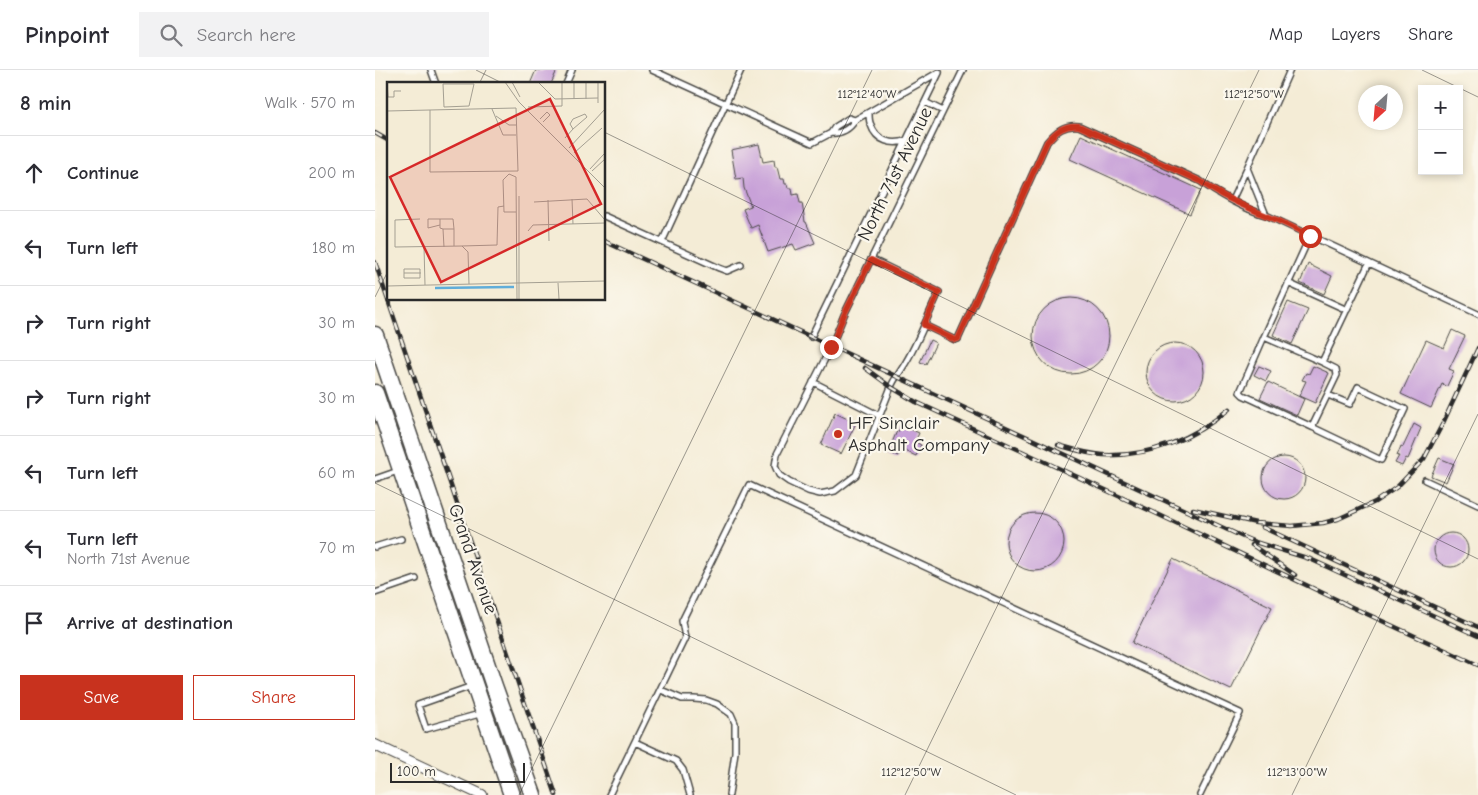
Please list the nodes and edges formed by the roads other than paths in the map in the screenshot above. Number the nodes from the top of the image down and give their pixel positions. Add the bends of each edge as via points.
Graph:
1 (431, 70) edge
2 (572, 70) edge
3 (652, 70) edge
4 (741, 70) edge
5 (963, 70) edge
6 (1290, 70) edge
7 (940, 71) edge
8 (435, 82) edge
9 (567, 82) edge
10 (925, 102) junction
11 (726, 104) junction
12 (943, 111) junction
13 (869, 113) junction
14 (907, 140) junction
15 (1247, 168) junction
16 (1232, 200) junction
17 (1266, 215) junction
18 (605, 216) edge
19 (1310, 236) junction
20 (662, 242) junction
21 (871, 260) junction
22 (1369, 264) junction
23 (741, 265) dead end
24 (1288, 283) junction
25 (1347, 310) junction
26 (1478, 314) edge
27 (924, 325) junction
28 (375, 335) edge
29 (811, 337) dead end
30 (1264, 337) junction
31 (1322, 362) junction
32 (813, 382) junction
33 (375, 393) edge
34 (1328, 395) junction
35 (879, 416) junction
36 (1312, 428) junction
37 (401, 470) junction
38 (375, 479) edge
39 (1425, 480) dead end
40 (1478, 505) edge
41 (439, 520) junction
42 (420, 526) junction
43 (401, 539) dead end
44 (375, 547) edge
45 (416, 579) dead end
46 (375, 593) edge
47 (475, 686) junction
48 (661, 690) junction
49 (484, 713) junction
50 (635, 742) junction
51 (375, 745) edge
52 (482, 795) edge
53 (512, 795) edge
54 (533, 795) edge
55 (609, 795) edge
56 (691, 795) edge
57 (729, 795) edge
58 (1200, 795) edge

1 - 8 lane
2 - 9 lane
3 - 11 lane
4 - 11 lane
5 - 12 lane, North 71st Avenue
6 - 15 lane
7 - 10 lane, North 71st Avenue
7 - 13 lane
10 - 12 lane
10 - 14 lane, North 71st Avenue
11 - 13 lane via 812,144 849,118 855,120
11 - 20 lane
12 - 21 lane, North 71st Avenue
13 - 14 lane via 870,125 878,136 893,144
14 - 29 lane, North 71st Avenue
15 - 16 lane
15 - 17 lane
16 - 17 lane
16 - 27 lane via 1200,181 1079,126 1061,128 1047,142 958,339
17 - 19 lane
18 - 20 lane
19 - 22 lane
19 - 24 lane
20 - 23 lane via 727,271
21 - 27 lane via 939,292
21 - 32 lane, North 71st Avenue
22 - 25 lane
22 - 26 lane
24 - 25 lane
24 - 30 lane
25 - 31 lane
27 - 35 lane
28 - 41 highway, Grand Avenue
30 - 31 lane
30 - 36 lane via 1240,392
31 - 34 lane via 1337,370
32 - 35 lane
32 - 35 lane, North 71st Avenue via 777,454 775,466 779,475 789,482 820,494 835,491 851,480 856,475
33 - 37 highway, Grand Avenue via 384,429
34 - 36 lane
34 - 36 lane via 1350,404 1358,387 1405,408 1381,460
37 - 38 lane
37 - 42 highway, Grand Avenue
39 - 40 lane
41 - 42 highway
41 - 54 highway, Grand Avenue
42 - 47 highway, Grand Avenue
43 - 44 lane
45 - 46 lane
47 - 49 highway, Grand Avenue
47 - 49 lane via 418,705 426,730
48 - 50 lane
48 - 57 lane via 682,699 707,700 731,714 735,723 735,752
48 - 58 lane via 685,638 683,621 749,485 1240,712
49 - 53 highway, Grand Avenue
50 - 55 lane
50 - 56 lane via 676,761 683,770
51 - 52 street

